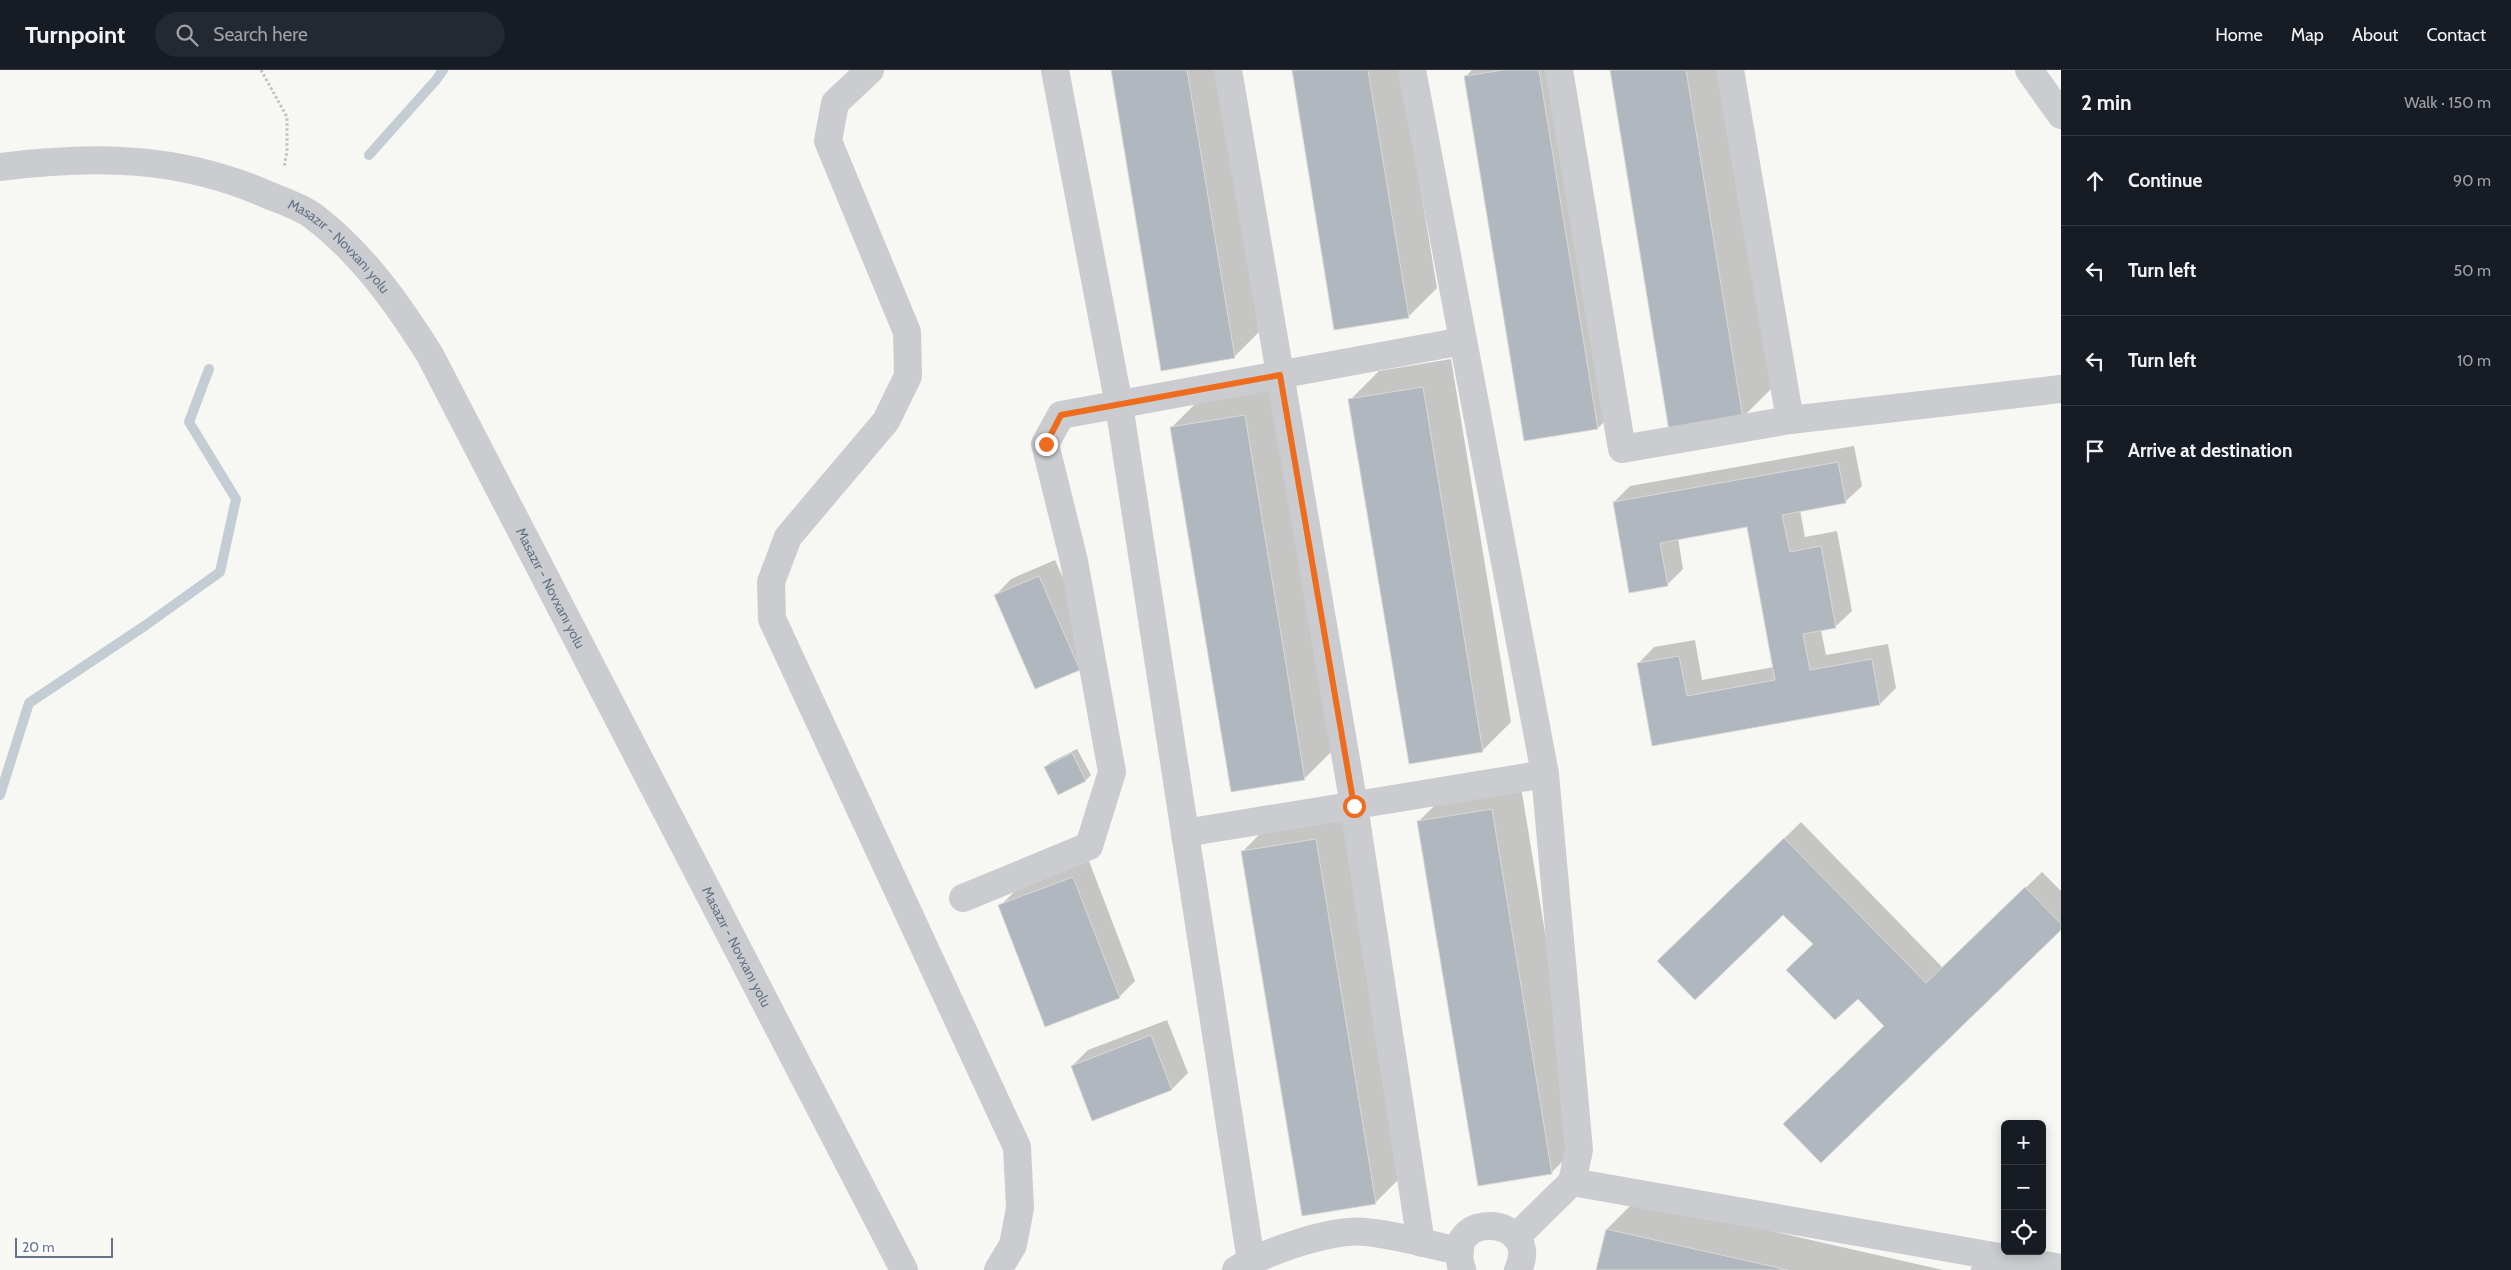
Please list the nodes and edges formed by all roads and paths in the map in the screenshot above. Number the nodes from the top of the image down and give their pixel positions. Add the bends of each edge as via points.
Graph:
1 (261, 70) edge
2 (870, 70) edge
3 (1055, 70) edge
4 (1228, 70) edge
5 (1412, 70) edge
6 (1559, 70) edge
7 (1730, 70) edge
8 (2028, 70) edge
9 (2061, 115) edge
10 (0, 168) edge
11 (278, 199) junction
12 (1463, 341) junction
13 (1280, 375) junction
14 (2061, 389) edge
15 (1119, 404) junction
16 (1790, 420) junction
17 (1545, 774) junction
18 (1354, 806) junction
19 (1185, 833) junction
20 (962, 898) dead end
21 (1572, 1182) junction
22 (1516, 1237) junction
23 (1421, 1243) junction
24 (1461, 1261) edge
25 (1987, 1262) edge
26 (1244, 1266) edge
27 (2061, 1268) edge
28 (904, 1270) edge
29 (998, 1270) edge
30 (1518, 1270) edge

1 - 11 path via 287,117 287,151
2 - 29 street via 835,103 828,141 907,332 908,376 886,421 788,538 771,582 772,619 1017,1147 1020,1208 1013,1246
3 - 15 street
4 - 13 street
5 - 12 street
6 - 16 street via 1622,449
7 - 16 street
8 - 9 street
10 - 11 street, Masazır - Novxanı yolu via 48,161 150,162 244,184
11 - 28 street, Masazır - Novxanı yolu via 312,215 358,258 396,302 430,355
12 - 13 street
12 - 17 street
13 - 15 street
13 - 18 street
14 - 16 street
15 - 19 street
15 - 20 street via 1061,415 1046,444 1074,561 1112,772 1088,846
17 - 18 street
17 - 21 street via 1579,1150
18 - 19 street
18 - 23 street
19 - 26 street
21 - 22 street
21 - 25 street
22 - 24 street via 1498,1225 1477,1227 1462,1242
22 - 30 street via 1522,1257
23 - 24 street
23 - 26 street via 1365,1232 1320,1236
25 - 27 street

